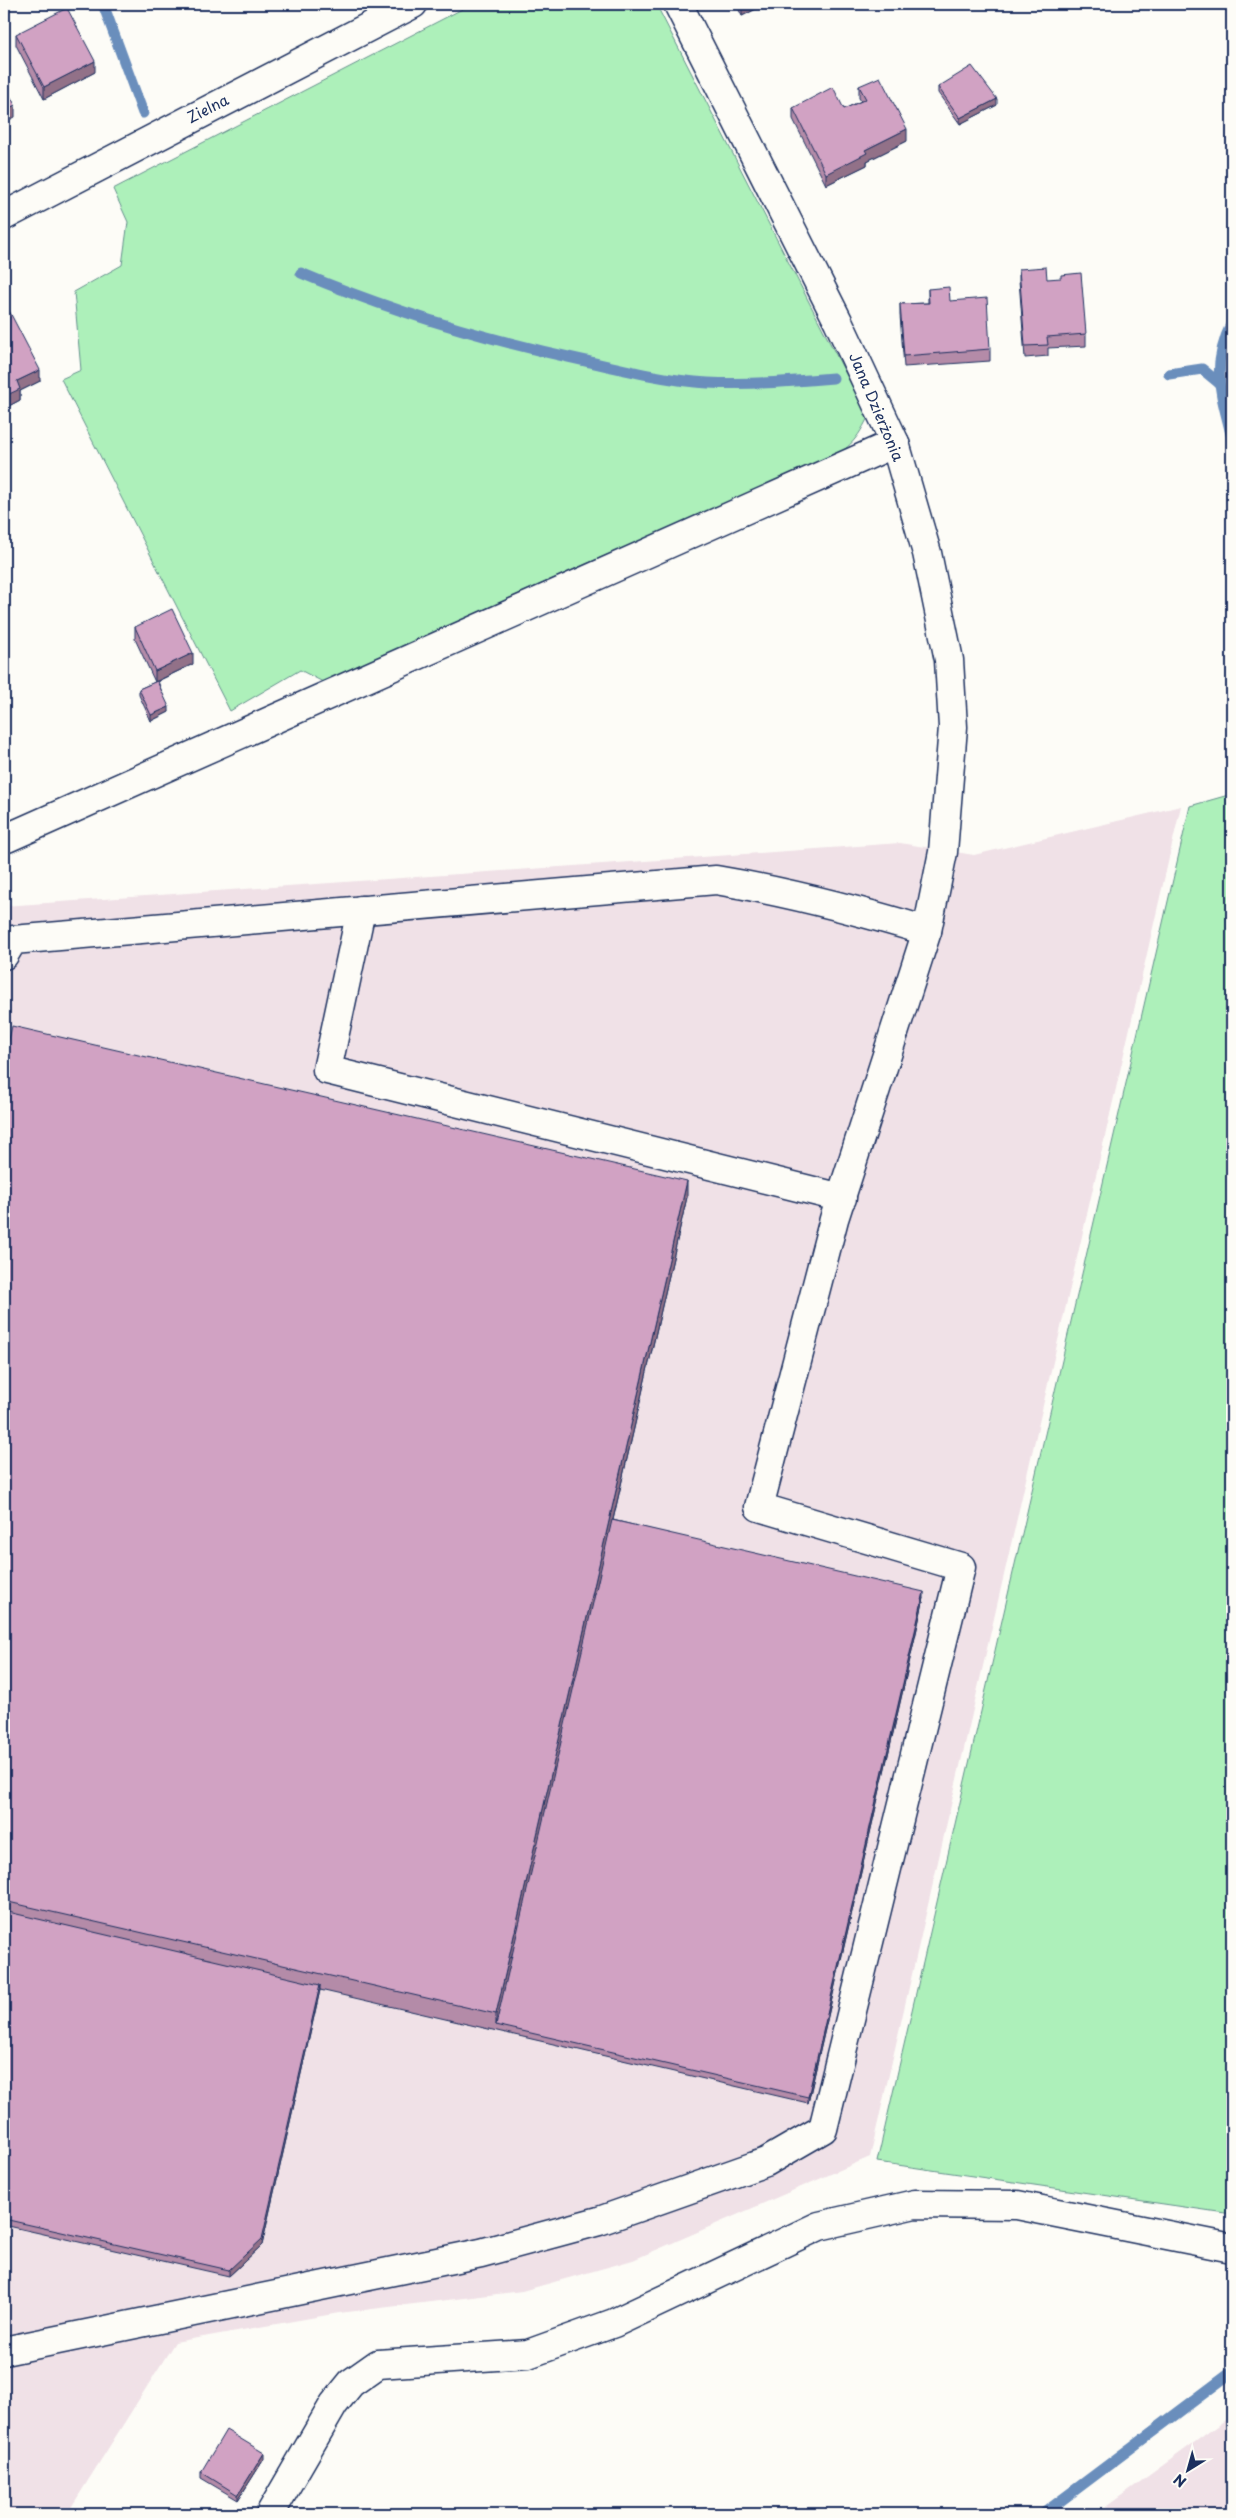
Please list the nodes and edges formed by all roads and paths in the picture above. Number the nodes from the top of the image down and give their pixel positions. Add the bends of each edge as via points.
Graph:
1 (413, 4) edge
2 (678, 4) edge
3 (4, 216) edge
4 (895, 443) junction
5 (4, 838) edge
6 (361, 910) junction
7 (927, 931) junction
8 (4, 955) edge
9 (842, 1198) junction
10 (1232, 2248) edge
11 (4, 2351) edge
12 (270, 2514) edge

1 - 3 street, Zielna
2 - 4 street, Jana Dzierżonia via 838,320
4 - 5 street
4 - 7 street, Jana Dzierżonia via 927,553 949,660 952,727 943,844
6 - 7 street via 716,880 788,892
6 - 8 street via 13,940
6 - 9 street via 327,1070
7 - 9 street, Jana Dzierżonia
9 - 11 street, Jana Dzierżonia via 759,1507 961,1567 823,2129 766,2162 590,2224 481,2253
10 - 12 street via 1017,2205 915,2204 819,2226 614,2323 528,2354 378,2364 351,2383 334,2404

